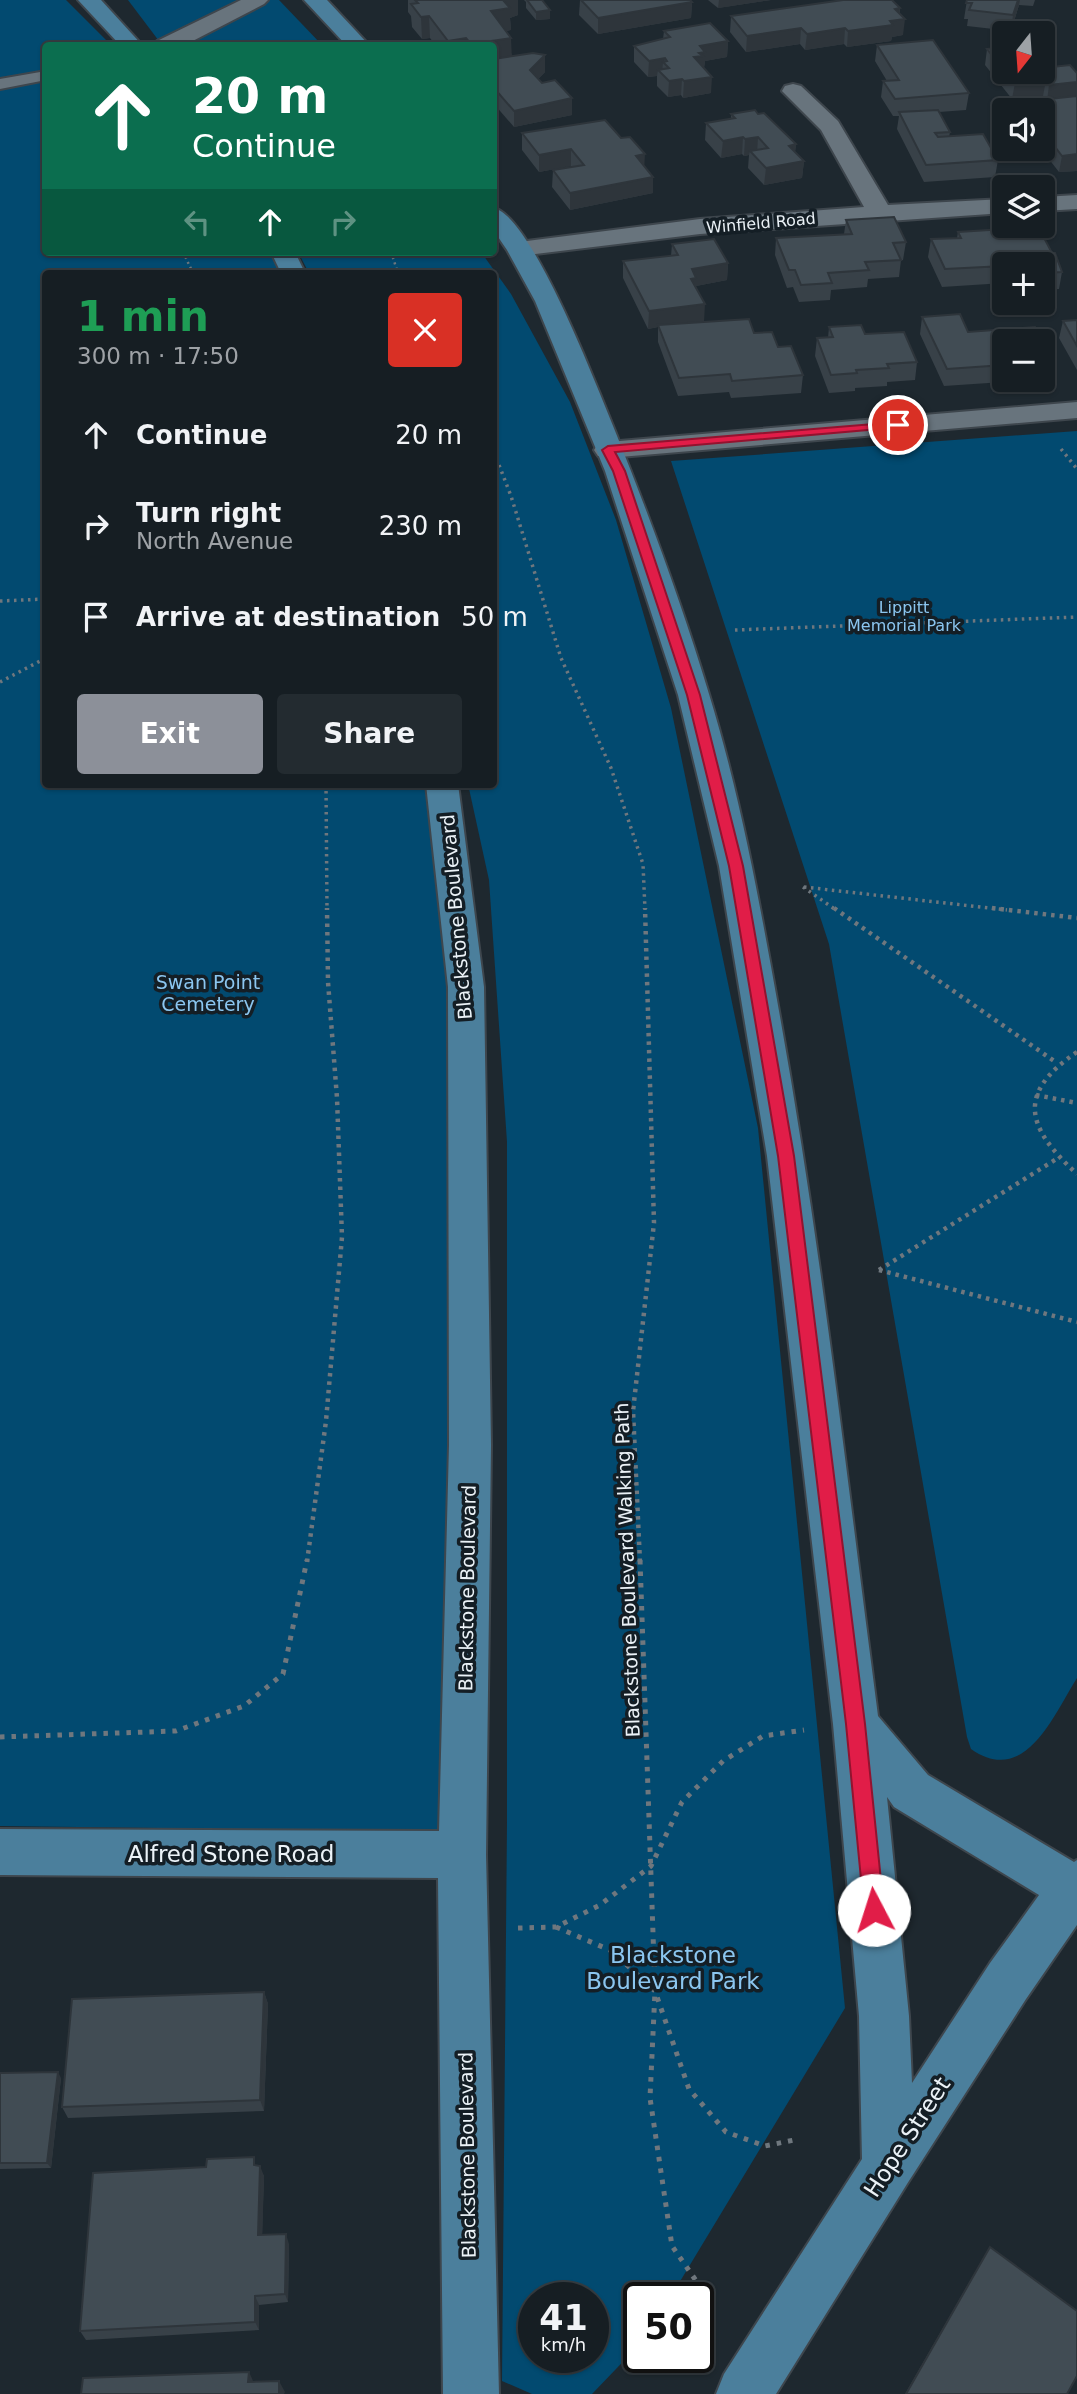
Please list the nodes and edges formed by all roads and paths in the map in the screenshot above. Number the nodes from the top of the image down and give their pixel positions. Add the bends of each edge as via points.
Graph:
1 (89, 0) edge
2 (257, 0) edge
3 (315, 0) edge
4 (129, 42) edge
5 (173, 42) edge
6 (356, 42) edge
7 (42, 76) edge
8 (0, 84) edge
9 (793, 91) dead end
10 (1077, 202) edge
11 (1055, 203) edge
12 (992, 207) edge
13 (880, 213) junction
14 (497, 219) edge
15 (519, 249) junction
16 (1077, 411) edge
17 (608, 450) junction
18 (497, 460) edge
19 (42, 599) edge
20 (0, 601) edge
21 (1077, 617) edge
22 (735, 630) dead end
23 (42, 660) edge
24 (0, 682) edge
25 (326, 788) edge
26 (443, 788) edge
27 (1077, 918) edge
28 (1077, 1052) edge
29 (1056, 1063) junction
30 (1036, 1095) junction
31 (1077, 1103) edge
32 (1058, 1158) junction
33 (1077, 1174) edge
34 (1077, 1322) edge
35 (834, 1726) junction
36 (0, 1737) edge
37 (0, 1852) edge
38 (462, 1855) junction
39 (651, 1866) junction
40 (1076, 1888) edge
41 (556, 1927) junction
42 (509, 1929) dead end
43 (655, 1991) junction
44 (794, 2140) dead end
45 (888, 2165) junction
46 (697, 2282) edge
47 (471, 2394) edge
48 (744, 2394) edge

1 - 4 main road
2 - 5 street
3 - 6 main road
7 - 8 lane
9 - 13 street via 830,126
10 - 11 street
12 - 13 street, Winfield Road
13 - 15 street, Winfield Road via 624,234
14 - 15 main road
15 - 17 main road via 548,301
16 - 17 street
17 - 35 main road via 694,695 736,866 786,1156
18 - 39 path, Blackstone Boulevard Walking Path via 561,658 611,768 643,864 654,1223 633,1410
19 - 20 path
21 - 22 path
23 - 24 path
25 - 36 path via 328,982 342,1237 326,1421 308,1554 283,1674 244,1706 176,1731
26 - 38 main road, Blackstone Boulevard via 466,987 470,1445
27 - 29 path via 803,887
28 - 29 path
29 - 30 path
30 - 31 path
30 - 32 path via 1035,1116 1043,1138
32 - 33 path
32 - 34 path via 879,1269
35 - 39 path via 762,1736 723,1761 682,1802
35 - 40 main road via 911,1791
35 - 45 main road via 884,2016
37 - 38 main road, Alfred Stone Road
38 - 47 main road, Blackstone Boulevard
39 - 41 path via 600,1905
39 - 43 path, Blackstone Boulevard Walking Path
40 - 45 main road, Hope Street via 1008,1981
41 - 42 path
41 - 43 path via 612,1951
43 - 44 path via 689,2089 726,2132 765,2146
43 - 46 path, Blackstone Boulevard Walking Path via 650,2098 672,2246
45 - 48 main road, Hope Street

